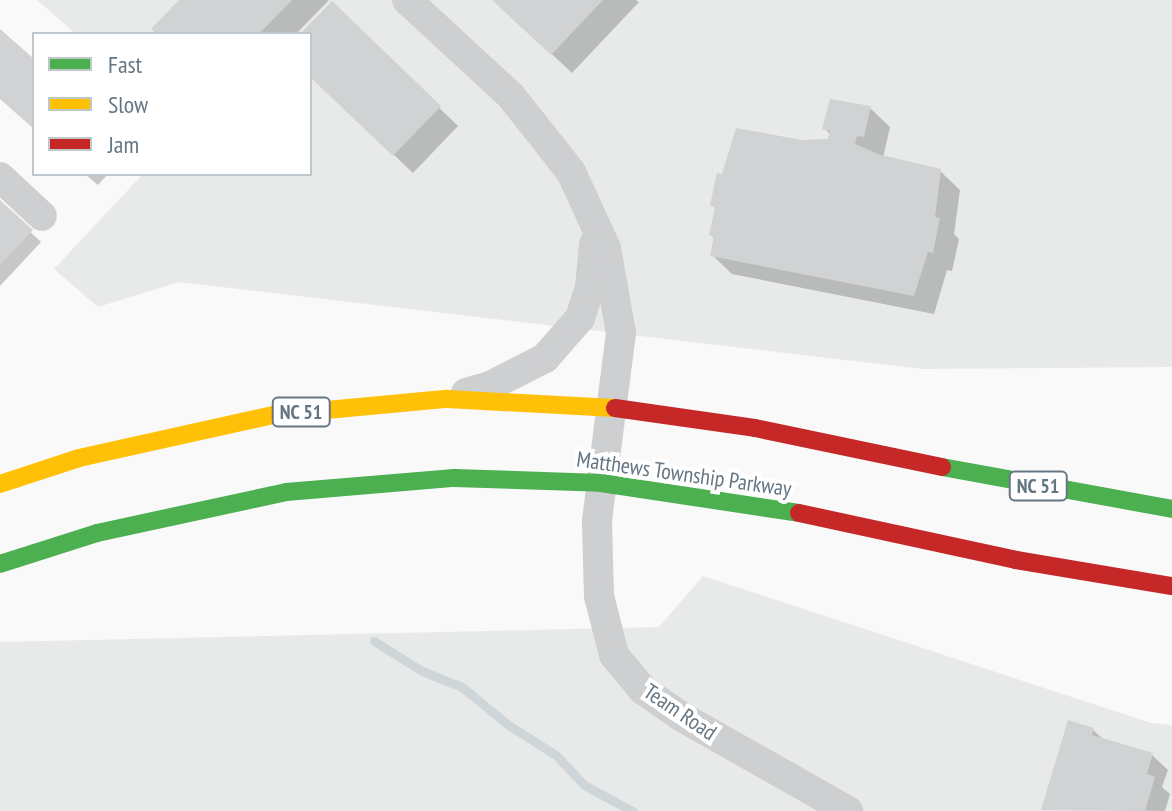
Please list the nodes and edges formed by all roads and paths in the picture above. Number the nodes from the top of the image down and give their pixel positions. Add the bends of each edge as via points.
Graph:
1 (407, 0) edge
2 (0, 177) edge
3 (42, 216) dead end
4 (596, 226) junction
5 (447, 399) junction
6 (610, 407) junction
7 (601, 483) junction
8 (0, 484) edge
9 (1172, 509) edge
10 (0, 564) edge
11 (1172, 586) edge
12 (848, 811) edge

1 - 4 street, Team Road via 511,96 571,172
2 - 3 street
4 - 5 street via 590,288 580,318 545,358 490,386
4 - 6 street, Team Road via 606,248 621,333
5 - 6 main road, NC 51
5 - 8 main road, NC 51 via 273,415 79,458
6 - 7 street, Team Road
6 - 9 main road, NC 51 via 755,428
7 - 10 main road, Matthews Township Parkway via 454,478 286,492 97,533
7 - 11 main road, Matthews Township Parkway via 758,504 1016,560
7 - 12 street, Team Road via 599,596 606,632 625,671 682,717

